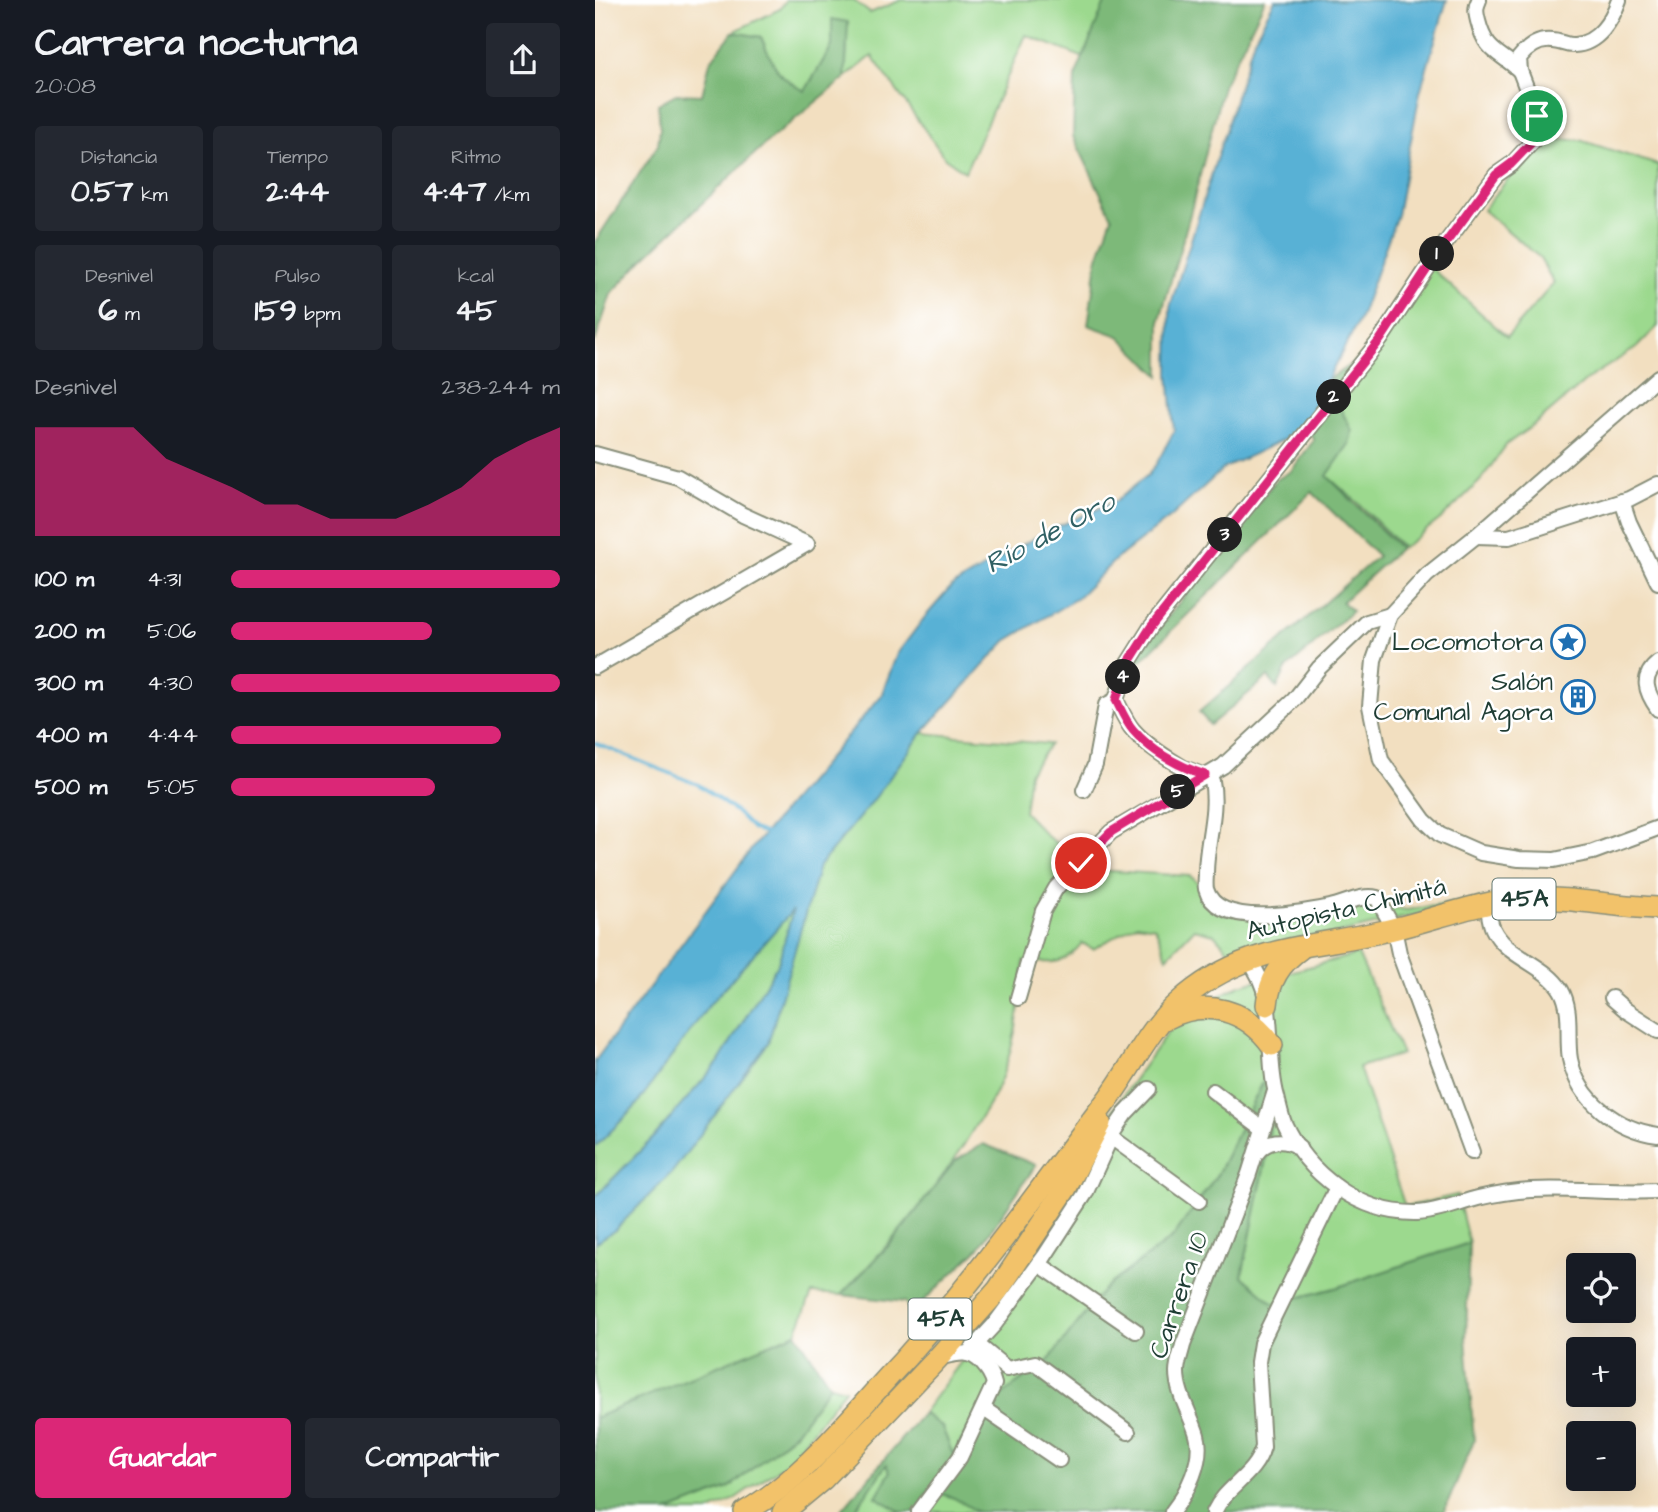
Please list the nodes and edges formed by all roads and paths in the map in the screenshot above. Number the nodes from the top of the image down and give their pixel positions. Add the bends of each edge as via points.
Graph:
1 (1479, 0) edge
2 (1619, 0) edge
3 (1520, 71) junction
4 (1658, 377) edge
5 (595, 454) edge
6 (1658, 484) edge
7 (1622, 501) junction
8 (1476, 536) junction
9 (1658, 582) edge
10 (1390, 615) junction
11 (1658, 663) edge
12 (595, 667) edge
13 (1116, 700) junction
14 (1658, 709) edge
15 (1205, 775) junction
16 (1084, 790) dead end
17 (1658, 828) edge
18 (1487, 903) junction
19 (1658, 908) edge
20 (1394, 929) junction
21 (1319, 942) junction
22 (1248, 959) junction
23 (1018, 998) dead end
24 (1612, 998) dead end
25 (1267, 1005) junction
26 (1160, 1023) junction
27 (1658, 1031) edge
28 (1272, 1045) junction
29 (1149, 1089) dead end
30 (1213, 1091) dead end
31 (1275, 1091) junction
32 (1107, 1101) junction
33 (1262, 1128) junction
34 (1658, 1135) edge
35 (1111, 1137) junction
36 (1299, 1147) junction
37 (1472, 1153) dead end
38 (1253, 1158) junction
39 (1337, 1187) junction
40 (1658, 1191) edge
41 (1199, 1201) dead end
42 (1039, 1264) junction
43 (1136, 1331) dead end
44 (973, 1349) junction
45 (937, 1359) junction
46 (984, 1409) junction
47 (1128, 1433) dead end
48 (1059, 1460) dead end
49 (745, 1512) edge
50 (783, 1512) edge
51 (919, 1512) edge
52 (1172, 1512) edge
53 (1214, 1512) edge

1 - 3 street via 1475,8 1482,38
2 - 3 street via 1607,25 1589,42 1572,46 1550,40 1528,47 1519,58
3 - 13 street via 1537,116 1533,141 1496,175 1380,340 1151,627 1127,665
4 - 8 street
5 - 12 street via 678,477 743,515 807,544
6 - 7 street
7 - 8 street via 1509,537
7 - 9 street
8 - 10 street via 1427,575
10 - 15 street via 1367,622 1283,710 1223,766
10 - 17 street via 1374,660 1370,706 1381,760 1440,835 1481,853 1554,860 1593,852
11 - 14 street via 1645,680
13 - 15 street via 1132,729 1146,742 1174,762
13 - 16 street via 1106,705 1095,765
15 - 20 street via 1214,792 1206,858 1206,889 1214,903 1237,914 1286,914 1369,896 1377,898
15 - 23 street via 1111,832 1056,888 1043,911
18 - 19 highway, Autopista Chimitá / 45A via 1560,899
18 - 20 highway, Autopista Chimitá / 45A
18 - 34 street via 1499,937 1544,972 1563,994 1575,1077 1594,1104 1615,1121
20 - 21 highway, Autopista Chimitá / 45A
20 - 37 street
21 - 22 highway, Autopista Chimitá / 45A
21 - 25 highway via 1301,948 1280,967
22 - 25 street via 1260,978
22 - 26 highway, Autopista Chimitá / 45A via 1195,988
24 - 27 street
25 - 28 street
26 - 28 highway via 1189,1009 1222,1009 1250,1022
26 - 32 highway, Autopista Chimitá / 45A
28 - 31 street
29 - 35 street
30 - 33 street
31 - 33 street, Carrera 10
31 - 36 street via 1284,1123
32 - 45 highway, Autopista Chimitá / 45A via 1087,1151 1031,1242 998,1290
32 - 49 highway, Autopista Chimitá / 45A via 941,1319 814,1457 785,1485
33 - 38 street, Carrera 10
35 - 41 street
35 - 42 street via 1085,1194
36 - 38 street via 1273,1142
36 - 39 street via 1322,1178
38 - 52 street, Carrera 10 via 1177,1368 1198,1449 1191,1478
39 - 40 street via 1363,1202 1417,1213 1530,1190
39 - 53 street via 1261,1343 1261,1454
42 - 43 street
42 - 44 street
44 - 45 street
44 - 46 street via 993,1379
44 - 47 street via 1007,1368 1035,1363
45 - 50 highway, Autopista Chimitá / 45A via 823,1479
46 - 48 street
46 - 51 street via 960,1457

